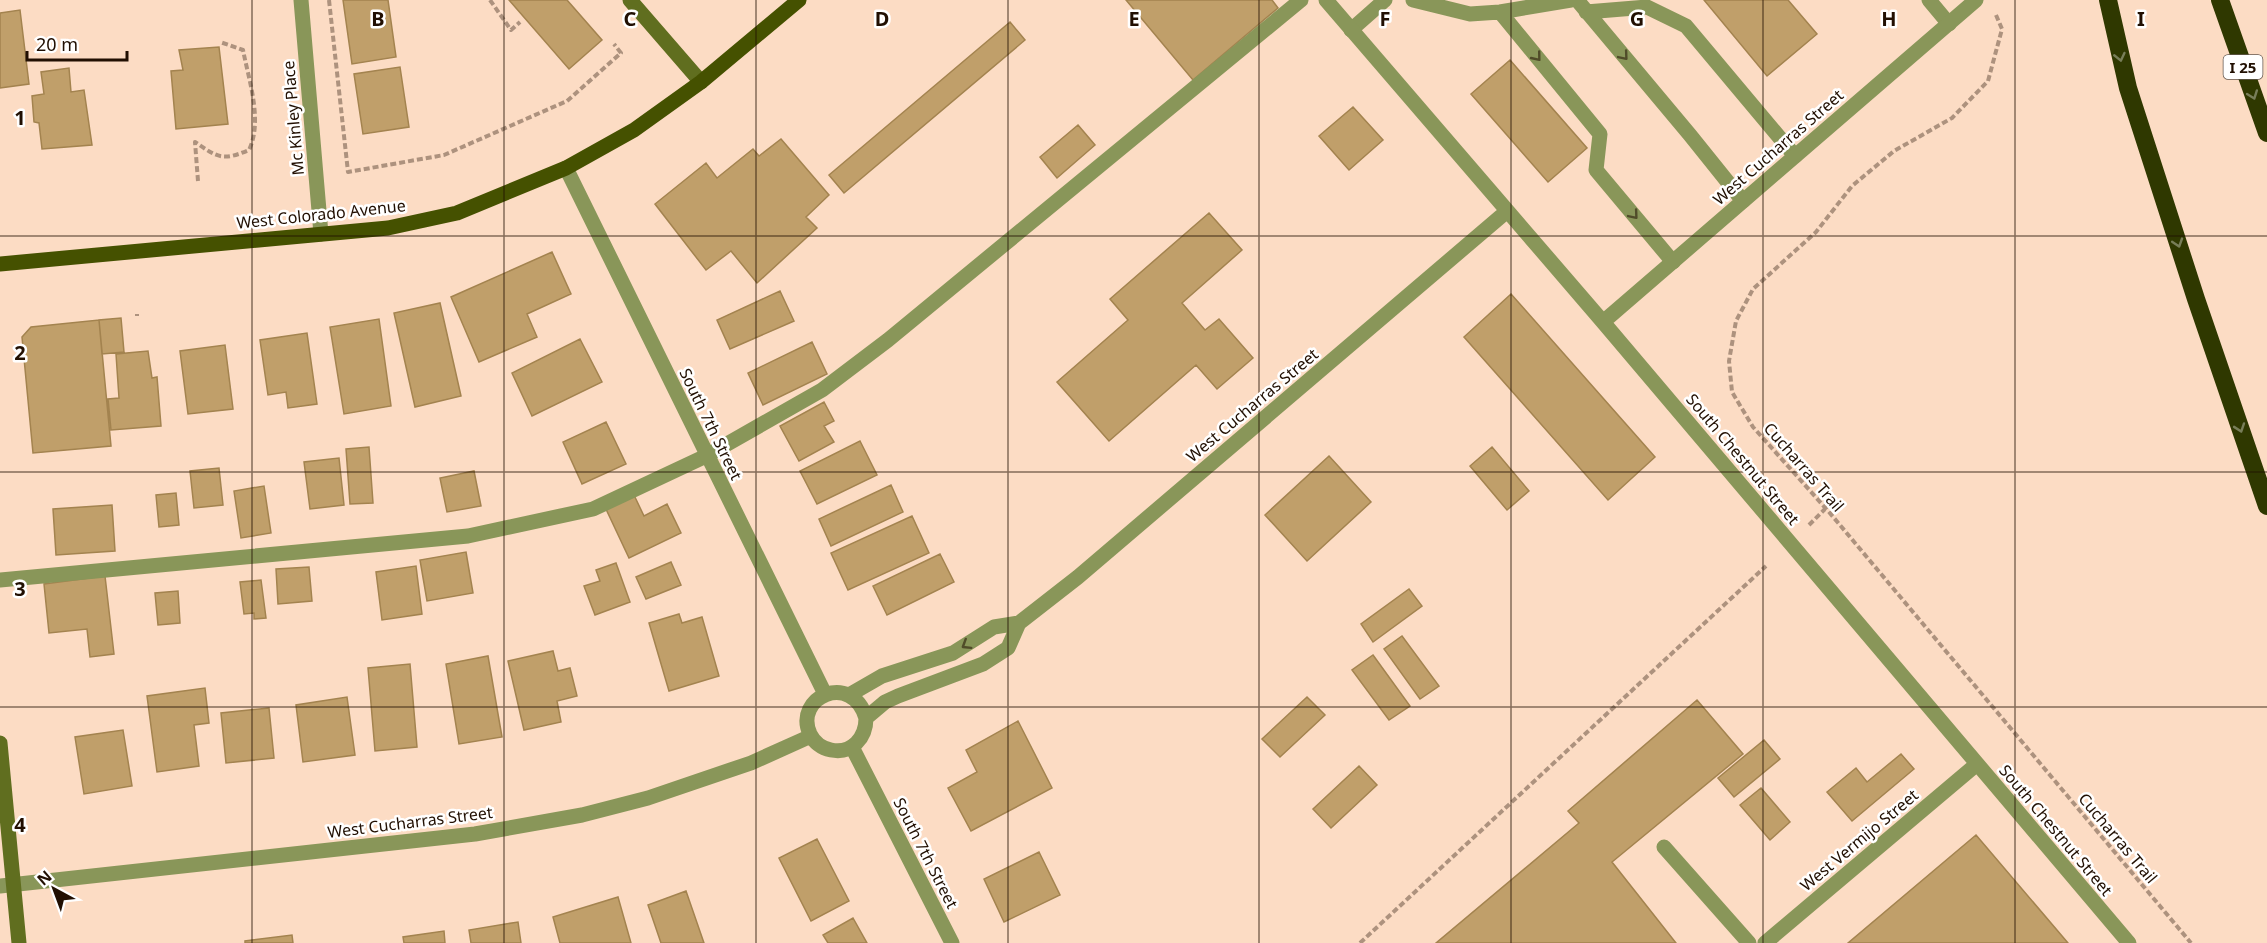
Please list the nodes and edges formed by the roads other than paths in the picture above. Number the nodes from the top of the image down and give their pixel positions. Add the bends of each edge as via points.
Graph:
1 (301, 0) edge
2 (630, 0) edge
3 (799, 0) edge
4 (1301, 0) edge
5 (1326, 0) edge
6 (1385, 0) edge
7 (1413, 0) edge
8 (1571, 0) edge
9 (1929, 0) edge
10 (1976, 0) edge
11 (2108, 0) edge
12 (2220, 0) edge
13 (1582, 6) edge
14 (1500, 12) junction
15 (1949, 24) junction
16 (1351, 30) junction
17 (701, 82) junction
18 (2267, 133) edge
19 (1795, 156) junction
20 (566, 168) junction
21 (1743, 201) junction
22 (1506, 212) junction
23 (321, 234) junction
24 (1672, 262) junction
25 (0, 264) edge
26 (1603, 322) junction
27 (706, 456) junction
28 (2267, 506) edge
29 (0, 580) edge
30 (1019, 623) junction
31 (825, 694) junction
32 (849, 695) junction
33 (866, 718) junction
34 (811, 736) junction
35 (0, 743) edge
36 (852, 747) junction
37 (1977, 764) junction
38 (1664, 847) dead end
39 (7, 885) edge
40 (19, 943) edge
41 (952, 943) edge
42 (1749, 943) edge
43 (1765, 943) edge
44 (2129, 943) edge

1 - 23 street, Mc Kinley Place
2 - 17 main road
3 - 17 main road, West Colorado Avenue
4 - 27 street via 888,340 822,390
5 - 16 street, South Chestnut Street
6 - 16 street
7 - 14 street via 1470,14
8 - 14 street
9 - 15 street
10 - 15 street, West Cucharras Street
11 -> 28 highway via 2127,88
12 -> 18 highway, I 25
13 - 19 street via 1647,7 1686,26
13 -> 21 street
14 -> 24 street via 1600,134 1596,170
15 - 19 street, West Cucharras Street
16 - 22 street, South Chestnut Street
17 - 20 main road, West Colorado Avenue via 634,130
19 - 21 street, West Cucharras Street
20 - 23 main road, West Colorado Avenue via 457,213 388,228
20 - 27 street, South 7th Street
21 - 24 street, West Cucharras Street
22 - 26 street, South Chestnut Street
22 - 30 street, West Cucharras Street
23 - 25 main road, West Colorado Avenue
24 - 26 street, West Cucharras Street
26 - 37 street, South Chestnut Street
27 - 29 street via 593,509 468,536
27 - 31 street, South 7th Street
30 -> 32 street, West Cucharras Street via 994,627 953,653 882,676
30 - 33 street, West Cucharras Street via 1008,648 983,664 897,696
31 - 32 street
31 - 34 street via 816,699 807,717
32 - 33 street via 859,702
33 - 36 street, West Cucharras Street via 864,734
34 - 36 street via 824,748
34 - 39 street, West Cucharras Street via 731,770 582,815 475,834
35 - 39 main road
36 - 41 street, South 7th Street
37 - 43 street, West Vermijo Street
37 - 44 street, South Chestnut Street
38 - 42 street
39 - 40 main road

